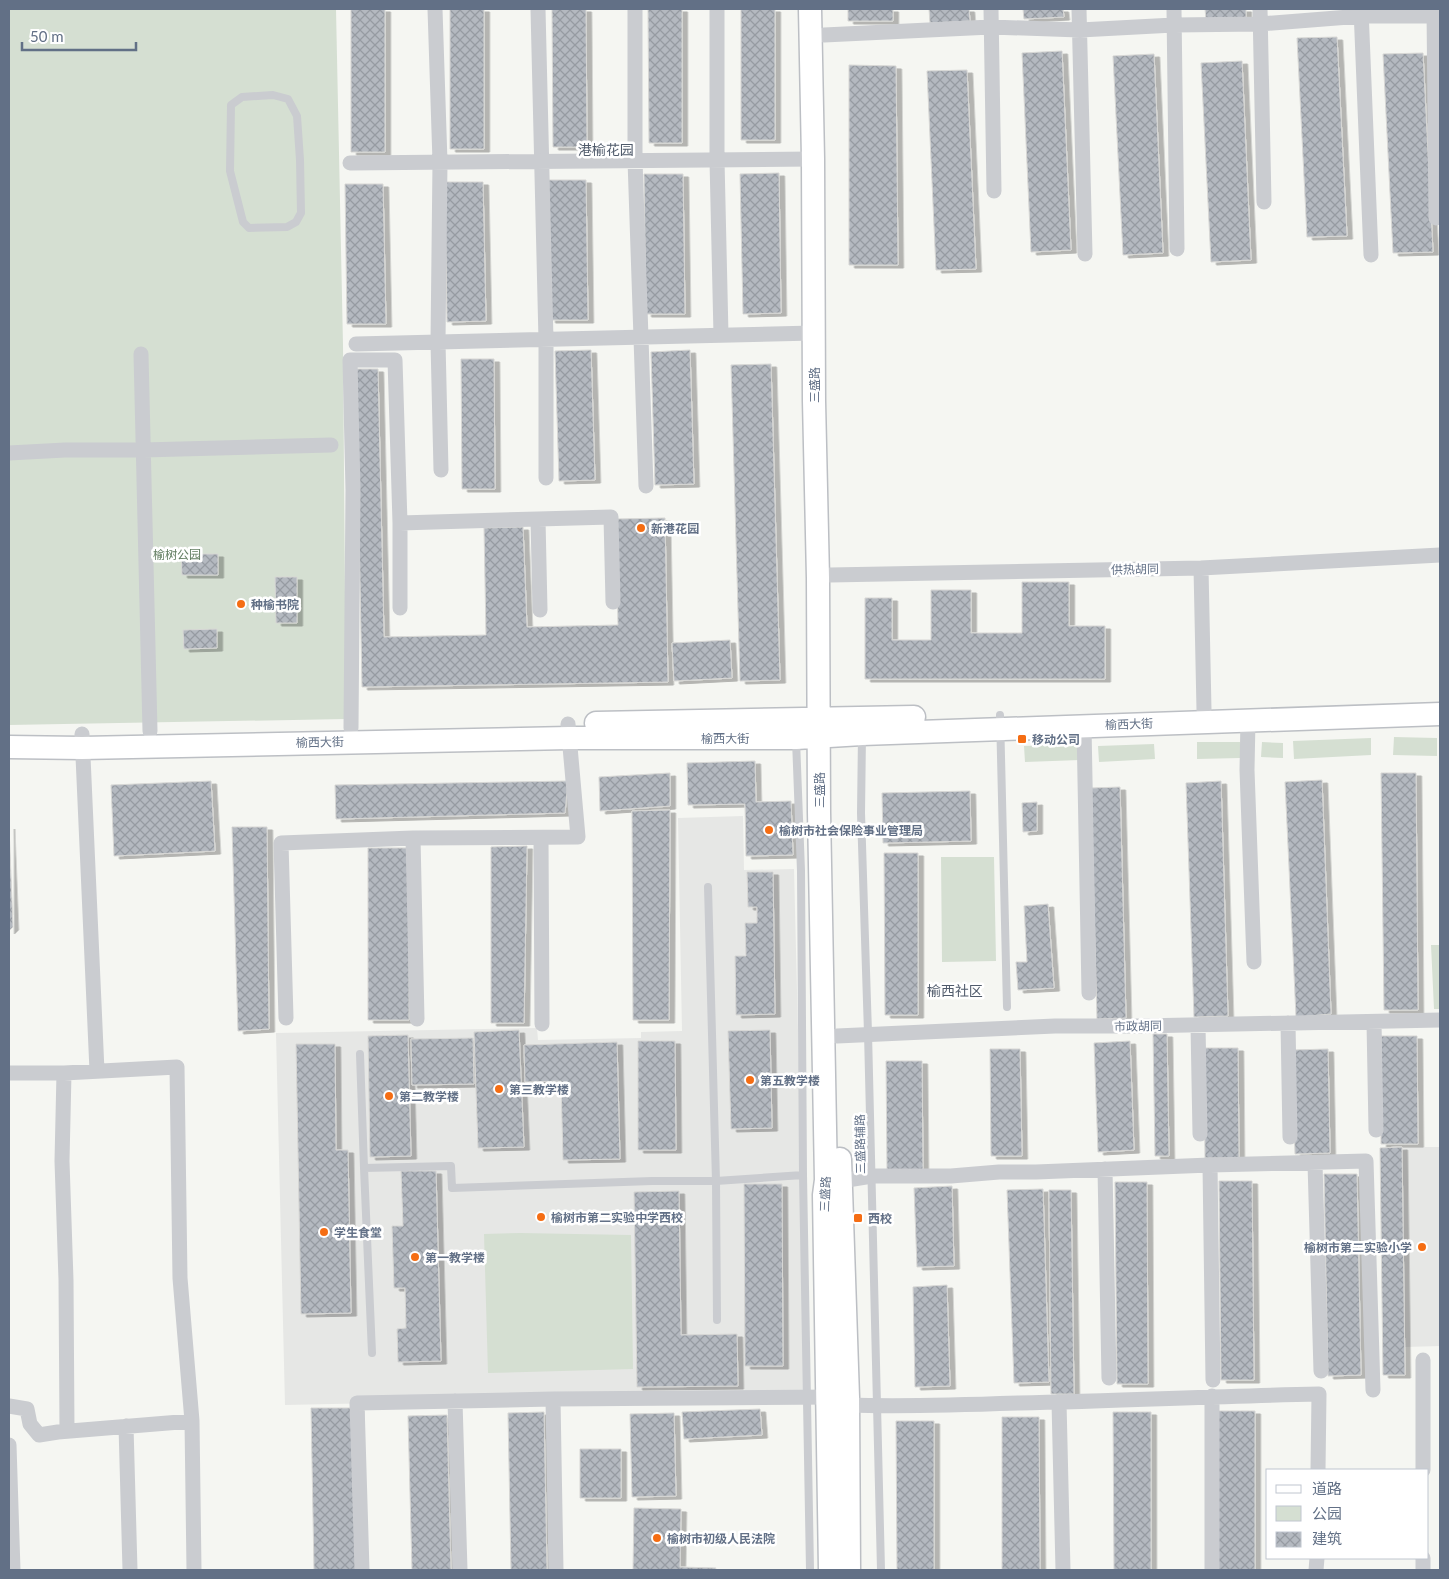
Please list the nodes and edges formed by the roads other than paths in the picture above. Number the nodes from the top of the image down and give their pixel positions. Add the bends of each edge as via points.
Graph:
1 (435, 9) edge
2 (538, 9) edge
3 (635, 9) edge
4 (717, 9) edge
5 (810, 9) edge
6 (823, 9) edge
7 (991, 9) edge
8 (1080, 9) edge
9 (1174, 9) edge
10 (1260, 9) edge
11 (1361, 13) edge
12 (1436, 13) edge
13 (1260, 24) junction
14 (1174, 25) junction
15 (992, 27) junction
16 (1080, 30) junction
17 (824, 35) junction
18 (813, 159) junction
19 (635, 160) junction
20 (717, 160) junction
21 (542, 161) junction
22 (440, 162) junction
23 (350, 163) dead end
24 (230, 171) joint
25 (994, 191) dead end
26 (1264, 202) dead end
27 (1436, 218) dead end
28 (1177, 249) dead end
29 (1085, 254) dead end
30 (1371, 255) dead end
31 (814, 333) junction
32 (721, 335) junction
33 (640, 338) junction
34 (546, 340) junction
35 (438, 342) junction
36 (356, 344) dead end
37 (141, 354) dead end
38 (331, 445) dead end
39 (143, 450) junction
40 (9, 453) edge
41 (441, 470) dead end
42 (546, 478) dead end
43 (646, 486) dead end
44 (538, 520) junction
45 (400, 523) junction
46 (1440, 555) edge
47 (1201, 568) junction
48 (830, 575) junction
49 (613, 602) dead end
50 (400, 608) dead end
51 (540, 610) dead end
52 (1440, 706) edge
53 (1204, 710) junction
54 (1440, 714) edge
55 (1248, 720) junction
56 (1000, 722) junction
57 (862, 726) junction
58 (1084, 726) junction
59 (825, 727) junction
60 (351, 728) junction
61 (795, 728) junction
62 (569, 731) junction
63 (150, 732) junction
64 (9, 736) edge
65 (82, 741) junction
66 (9, 748) edge
67 (413, 838) junction
68 (541, 838) junction
69 (708, 887) dead end
70 (1254, 962) dead end
71 (1089, 993) dead end
72 (1007, 1007) dead end
73 (286, 1018) dead end
74 (418, 1019) dead end
75 (1440, 1020) edge
76 (1374, 1022) junction
77 (1288, 1023) junction
78 (542, 1024) dead end
79 (1198, 1025) junction
80 (868, 1033) junction
81 (837, 1036) junction
82 (360, 1054) dead end
83 (96, 1071) junction
84 (64, 1072) junction
85 (9, 1073) edge
86 (1376, 1130) dead end
87 (1200, 1134) dead end
88 (1290, 1137) dead end
89 (1315, 1162) junction
90 (1210, 1165) junction
91 (364, 1168) junction
92 (1105, 1169) junction
93 (803, 1175) junction
94 (872, 1176) junction
95 (716, 1181) junction
96 (841, 1181) junction
97 (717, 1320) dead end
98 (372, 1353) dead end
99 (1423, 1360) dead end
100 (1321, 1371) dead end
101 (1109, 1378) dead end
102 (1213, 1380) dead end
103 (1373, 1390) dead end
104 (1212, 1396) junction
105 (553, 1399) junction
106 (832, 1399) junction
107 (455, 1401) junction
108 (1059, 1402) junction
109 (9, 1406) edge
110 (876, 1406) junction
111 (192, 1422) junction
112 (126, 1426) junction
113 (67, 1431) junction
114 (9, 1446) edge
115 (1318, 1469) edge
116 (1423, 1469) edge
117 (13, 1570) edge
118 (130, 1570) edge
119 (194, 1570) edge
120 (362, 1570) edge
121 (460, 1570) edge
122 (556, 1570) edge
123 (810, 1570) edge
124 (830, 1570) edge
125 (849, 1570) edge
126 (881, 1570) edge
127 (1063, 1570) edge
128 (1212, 1570) edge

1 - 22 street
2 - 21 street
3 - 19 street
4 - 20 street
5 - 18 main road, 三盛路
6 - 17 main road, 三盛路
7 - 15 street
8 - 16 street
9 - 14 street
10 - 13 street
11 - 12 street
11 - 13 street
11 - 30 street
12 - 27 street
13 - 14 street
13 - 26 street
14 - 16 street
14 - 28 street
15 - 16 street
15 - 17 street
15 - 25 street
16 - 29 street
17 - 48 main road, 三盛路
18 - 20 street
18 - 31 main road, 三盛路
19 - 20 street
19 - 21 street
19 - 33 street
20 - 32 street
21 - 22 street
21 - 34 street
22 - 23 street
22 - 35 street
24 - 24 lane via 243,222 249,228 287,227 296,222 301,213 300,160 297,116 288,99 273,95 242,97 231,105
31 - 32 street
31 - 59 main road, 三盛路 via 818,578
32 - 33 street
33 - 34 street
33 - 43 street
34 - 35 street
34 - 42 street
35 - 36 street
35 - 41 street
37 - 39 street
38 - 39 street
39 - 40 street
39 - 63 street
44 - 45 street
44 - 49 street via 611,517
44 - 51 street
45 - 50 street
45 - 60 street via 395,360 350,360 353,490
46 - 47 street, 供热胡同
47 - 48 street, 供热胡同
47 - 53 street
48 - 59 main road, 三盛路
52 - 53 main road, 榆西大街
53 - 56 main road, 榆西大街
54 - 55 main road, 榆西大街
55 - 58 main road, 榆西大街
55 - 70 street
56 - 57 main road, 榆西大街
56 - 58 main road, 榆西大街
56 - 72 lane
57 - 59 main road, 榆西大街
57 - 80 lane, 三盛路辅路 via 861,813
58 - 71 street
59 - 61 main road, 榆西大街
59 - 81 main road, 三盛路
59 - 106 main road, 三盛路 via 821,970 824,1195
60 - 62 main road, 榆西大街
60 - 63 main road, 榆西大街
61 - 62 main road, 榆西大街
61 - 93 lane via 801,871
62 - 65 main road, 榆西大街
62 - 68 street via 578,837
63 - 65 main road, 榆西大街
64 - 65 main road, 榆西大街
65 - 66 main road, 榆西大街
65 - 83 street
67 - 68 street
67 - 73 street via 280,843
67 - 74 street
68 - 78 street
69 - 95 lane
75 - 76 street, 市政胡同
76 - 77 street, 市政胡同
76 - 86 street
77 - 79 street, 市政胡同
77 - 88 street
79 - 80 street, 市政胡同
79 - 87 street
80 - 81 street, 市政胡同
80 - 94 lane, 三盛路辅路
81 - 96 main road, 三盛路
82 - 91 lane
83 - 84 street
83 - 111 street via 177,1067 180,1278
84 - 85 street
84 - 113 street via 62,1161
89 - 90 street
89 - 100 street
89 - 103 street via 1366,1161
90 - 92 street
90 - 102 street
91 - 95 lane via 451,1166 452,1188
91 - 98 lane
92 - 94 street
92 - 101 street
93 - 95 lane
93 - 106 lane
94 - 96 street
94 - 110 lane, 三盛路辅路
95 - 97 lane
96 - 106 main road, 三盛路
99 - 116 street
104 - 108 street
104 - 115 street via 1319,1394
104 - 128 street
105 - 106 street
105 - 107 street
105 - 122 street
106 - 110 street
106 - 123 lane
106 - 124 main road, 三盛路
106 - 125 main road, 三盛路
107 - 120 street via 358,1404
107 - 121 street
108 - 110 street
108 - 127 street
109 - 113 street via 27,1409 30,1424 39,1436
110 - 126 lane, 三盛路辅路
111 - 112 street
111 - 119 street
112 - 113 street
112 - 118 street
114 - 117 street

